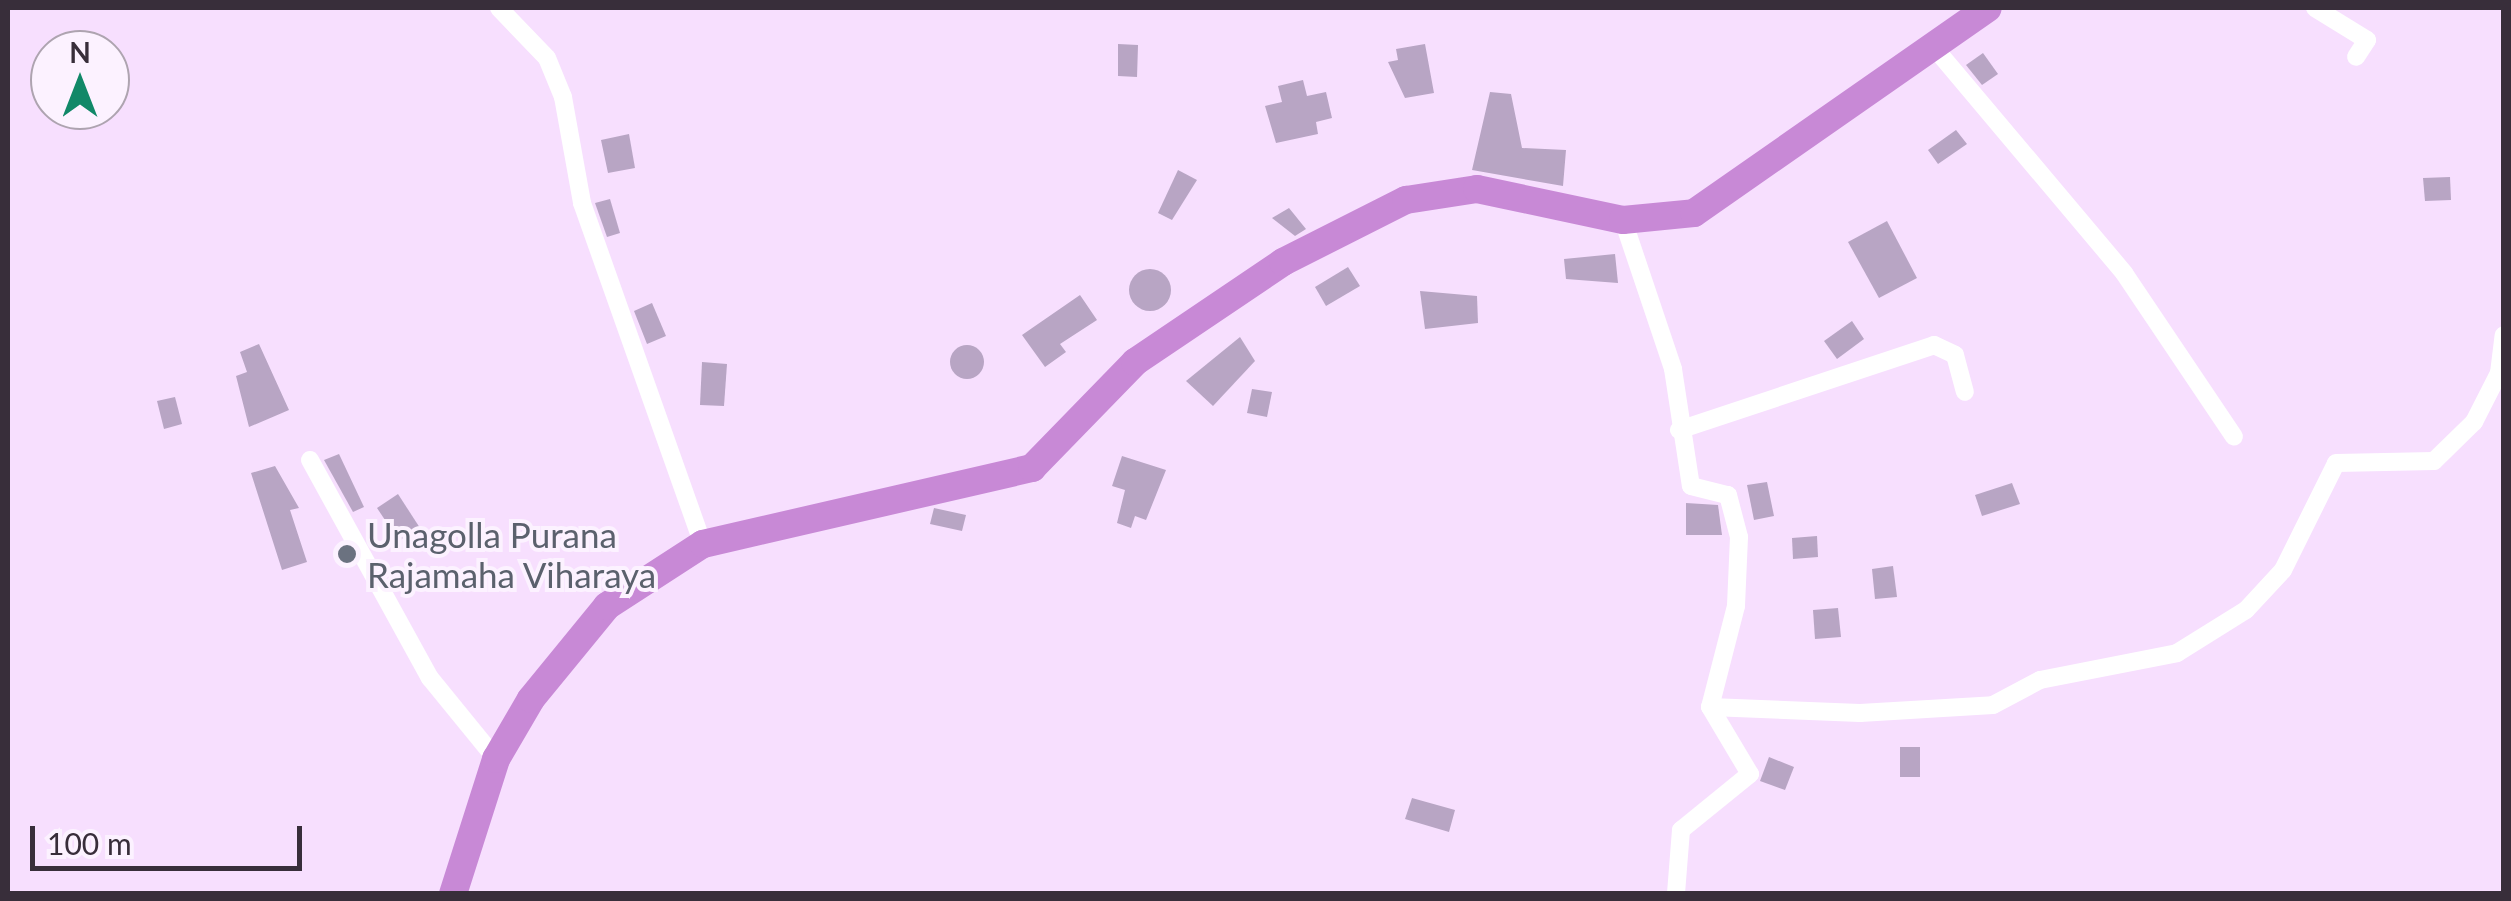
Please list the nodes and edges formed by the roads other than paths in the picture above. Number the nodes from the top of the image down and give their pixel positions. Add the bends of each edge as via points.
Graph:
1 (499, 8) edge
2 (1988, 8) edge
3 (2315, 8) edge
4 (1933, 46) junction
5 (2356, 57) dead end
6 (1623, 220) junction
7 (2504, 335) edge
8 (1964, 392) dead end
9 (1679, 430) junction
10 (2234, 437) dead end
11 (310, 460) dead end
12 (702, 544) junction
13 (1710, 707) junction
14 (496, 759) junction
15 (453, 894) edge
16 (1676, 894) edge

1 - 12 street via 547,58 563,97 582,204
2 - 4 highway
3 - 5 street via 2367,40
4 - 6 highway via 1694,213
4 - 10 street via 2124,273
6 - 9 street via 1673,369
6 - 12 highway via 1476,189 1406,200 1283,262 1135,362 1032,468
7 - 13 street via 2499,373 2474,422 2448,448 2417,464 2336,462 2283,570 2246,610 2178,653 2040,680 1993,705 1860,713
8 - 9 street via 1955,355 1934,345
9 - 13 street via 1691,486 1728,496 1736,508 1736,606
11 - 14 street via 430,678
12 - 14 highway via 606,606 530,699
13 - 16 street via 1750,774 1681,830
14 - 15 highway

